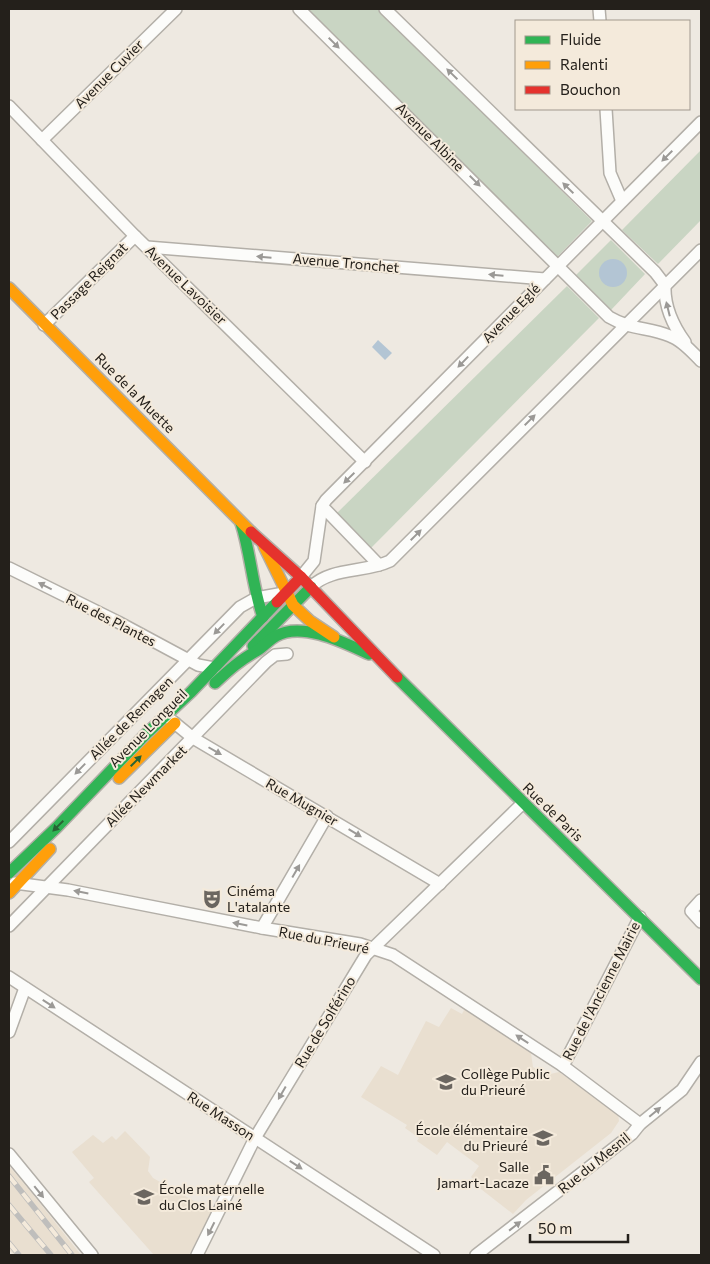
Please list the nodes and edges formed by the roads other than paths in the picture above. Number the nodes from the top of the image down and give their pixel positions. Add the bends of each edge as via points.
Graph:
1 (176, 9) edge
2 (299, 9) edge
3 (385, 9) edge
4 (9, 106) edge
5 (606, 110) edge
6 (701, 122) edge
7 (42, 140) junction
8 (622, 201) junction
9 (602, 222) junction
10 (135, 236) junction
11 (147, 247) junction
12 (701, 250) edge
13 (559, 266) junction
14 (545, 279) junction
15 (665, 284) junction
16 (9, 289) edge
17 (44, 325) junction
18 (624, 326) junction
19 (691, 351) junction
20 (701, 361) edge
21 (365, 462) junction
22 (322, 506) junction
23 (239, 519) junction
24 (263, 544) junction
25 (378, 565) junction
26 (9, 568) edge
27 (301, 577) junction
28 (311, 587) junction
29 (286, 592) junction
30 (256, 598) junction
31 (294, 605) junction
32 (263, 617) junction
33 (334, 637) junction
34 (287, 654) dead end
35 (241, 658) junction
36 (189, 660) junction
37 (384, 664) junction
38 (214, 668) junction
39 (170, 720) junction
40 (193, 738) junction
41 (523, 804) junction
42 (327, 816) junction
43 (9, 842) edge
44 (9, 874) edge
45 (14, 882) edge
46 (440, 884) junction
47 (46, 887) junction
48 (9, 893) edge
49 (701, 900) edge
50 (640, 917) junction
51 (701, 922) edge
52 (9, 926) edge
53 (262, 928) junction
54 (374, 949) junction
55 (9, 977) edge
56 (701, 980) edge
57 (25, 988) junction
58 (9, 1032) edge
59 (701, 1062) edge
60 (563, 1066) junction
61 (640, 1124) junction
62 (255, 1138) junction
63 (9, 1154) edge
64 (92, 1255) edge
65 (197, 1255) edge
66 (434, 1255) edge
67 (476, 1255) edge

1 - 7 street, Avenue Cuvier
2 -> 13 street, Avenue Albine
9 -> 3 street
4 - 7 street, Avenue Lavoisier
5 - 8 street via 610,173
6 -> 8 street, Avenue Eglé
7 - 10 street, Avenue Lavoisier
8 - 9 street, Avenue Eglé
9 - 13 street, Avenue Eglé
9 - 15 street
10 - 11 street, Avenue Lavoisier
10 - 17 street, Passage Reignat
14 -> 11 street, Avenue Tronchet
11 - 21 street, Avenue Lavoisier
12 - 15 street
13 - 14 street, Avenue Eglé
13 - 18 street, Avenue Albine via 609,317
14 -> 21 street, Avenue Eglé
15 - 18 street
19 -> 15 street via 670,316 664,294
16 - 17 main road, Rue de la Muette
17 - 23 main road, Rue de la Muette
18 - 19 street via 672,336
25 -> 18 street via 390,561
19 - 20 street
21 -> 22 street, Avenue Eglé
22 - 25 street
22 - 27 street via 314,561
23 - 24 main road, Rue de la Muette
23 - 30 main road, Rue de la Muette via 248,545
24 - 27 main road, Rue de la Muette
24 - 29 main road, Rue de la Muette
25 - 28 street via 319,579
36 -> 26 street, Rue des Plantes
27 - 28 main road, Rue de Paris
27 - 29 main road, Avenue Longueil
28 - 31 main road, Avenue Longueil
28 - 37 main road, Rue de Paris
29 - 30 street
29 - 31 main road, Rue de Paris
29 - 32 main road, Avenue Longueil
30 - 32 main road, Rue de la Muette
30 -> 36 street, Allée de Remagen via 240,607
31 - 33 main road, Rue de Paris
31 - 35 main road, Avenue Longueil
32 - 38 main road, Avenue Longueil
33 - 35 main road, Rue de Paris via 288,632 277,635
33 - 37 main road, Rue de Paris
34 - 40 street, Allée Newmarket via 275,655 266,662
35 - 39 main road, Avenue Longueil
36 - 38 street, Rue des Plantes
36 -> 43 street, Allée de Remagen
37 - 41 main road, Rue de Paris
38 - 39 main road, Avenue Longueil
39 - 40 street, Rue Mugnier
39 -> 44 main road, Avenue Longueil
45 -> 39 main road, Avenue Longueil
40 -> 42 street, Rue Mugnier
40 - 47 street, Allée Newmarket
41 - 46 street, Rue de Solférino
41 - 50 main road, Rue de Paris
42 -> 46 street, Rue Mugnier
53 -> 42 street
45 - 47 street, Rue du Prieuré
45 - 48 main road, Avenue Longueil
46 - 54 street, Rue de Solférino
47 - 52 street, Allée Newmarket
53 -> 47 street, Rue du Prieuré
49 - 51 street via 691,911
50 - 56 main road, Rue de Paris
50 - 60 street, Rue de l'Ancienne Mairie
53 - 54 street, Rue du Prieuré
60 -> 54 street, Rue du Prieuré via 393,956
54 -> 62 street, Rue de Solférino via 366,955
55 - 57 street, Rue Masson
57 - 58 street
57 -> 62 street, Rue Masson
61 -> 59 street, Rue du Mesnil via 682,1090
60 - 61 street, Rue du Prieuré
67 -> 61 street, Rue du Mesnil via 632,1134
62 -> 65 street, Rue de Solférino
62 -> 66 street, Rue Masson
63 -> 64 street

